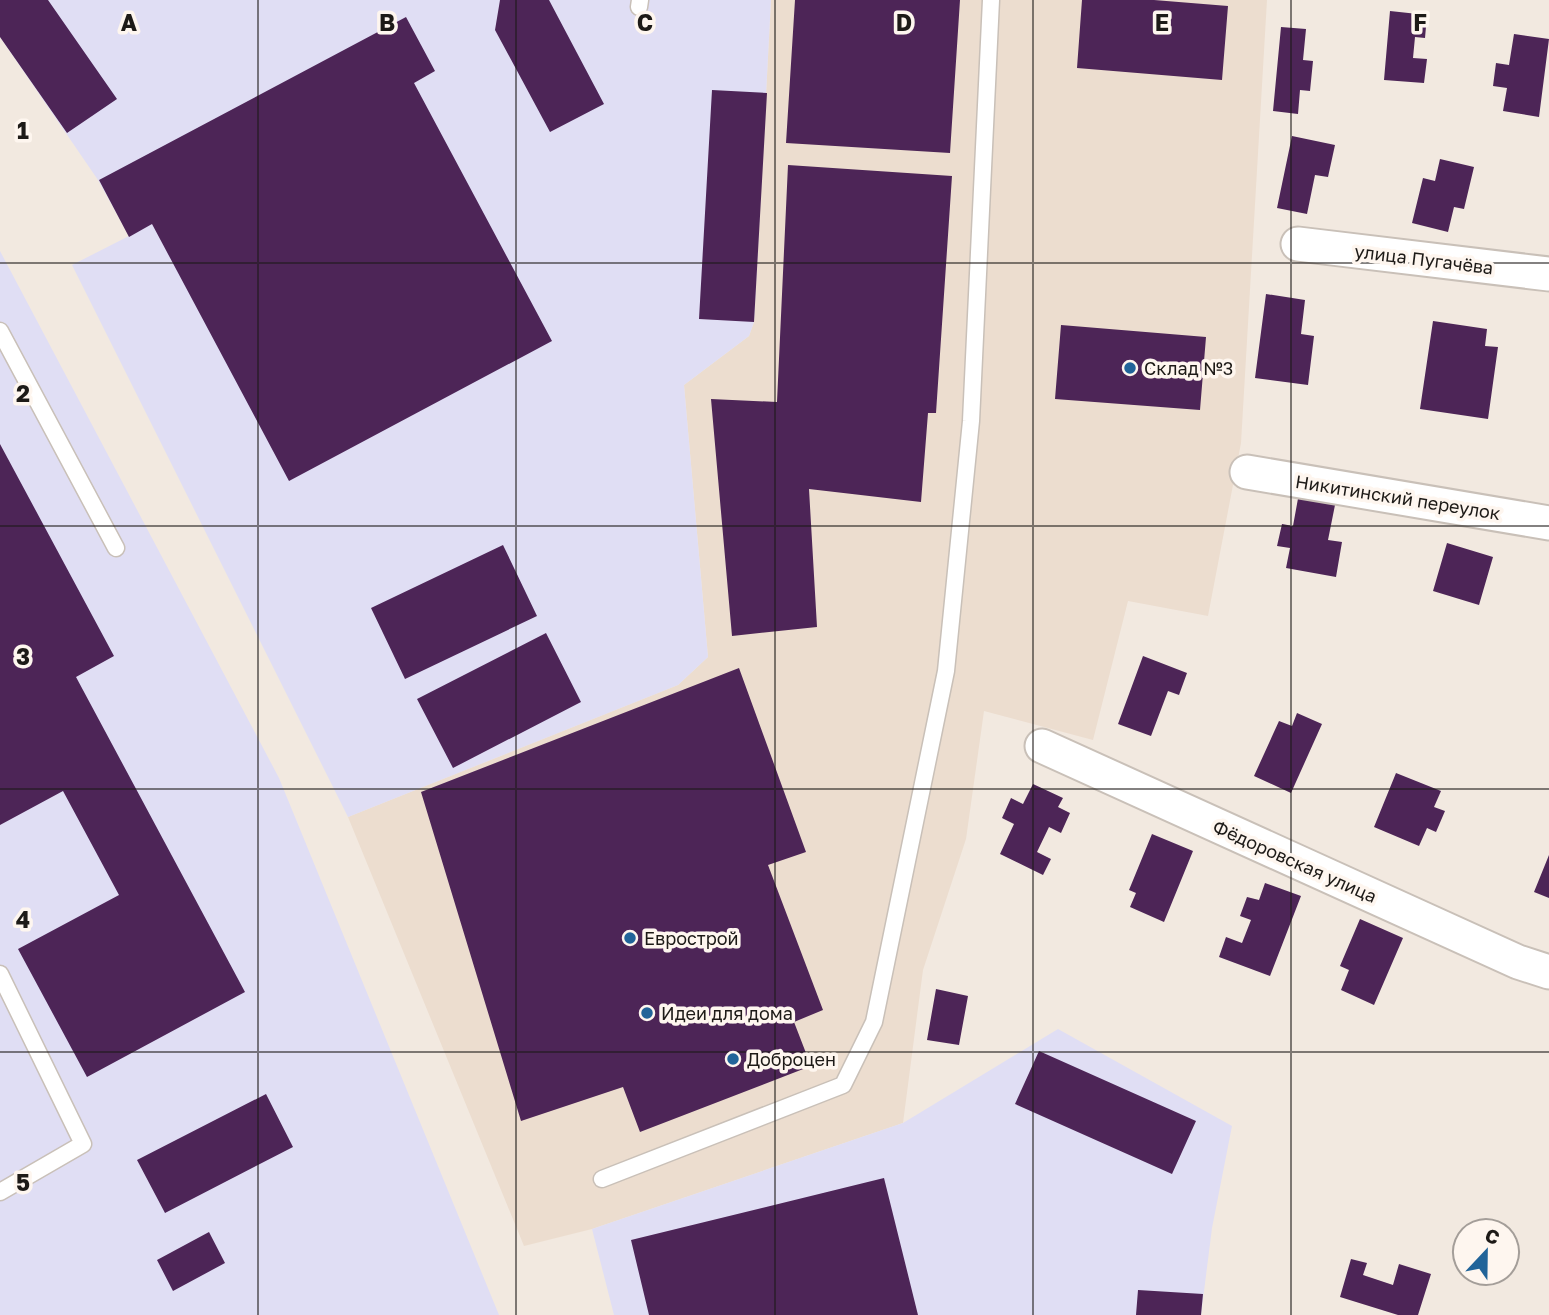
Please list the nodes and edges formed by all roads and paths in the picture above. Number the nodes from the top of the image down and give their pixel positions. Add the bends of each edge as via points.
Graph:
1 (991, 0) edge
2 (1298, 244) dead end
3 (1549, 274) edge
4 (0, 331) edge
5 (1247, 472) dead end
6 (1549, 523) edge
7 (116, 548) dead end
8 (1042, 746) dead end
9 (1549, 972) edge
10 (0, 974) edge
11 (602, 1180) dead end
12 (0, 1192) edge

1 - 11 lane via 971,421 946,671 874,1022 843,1085
2 - 3 street, улица Пугачёва
4 - 7 lane
5 - 6 street, Никитинский переулок
8 - 9 street, Фёдоровская улица
10 - 12 lane via 83,1144

